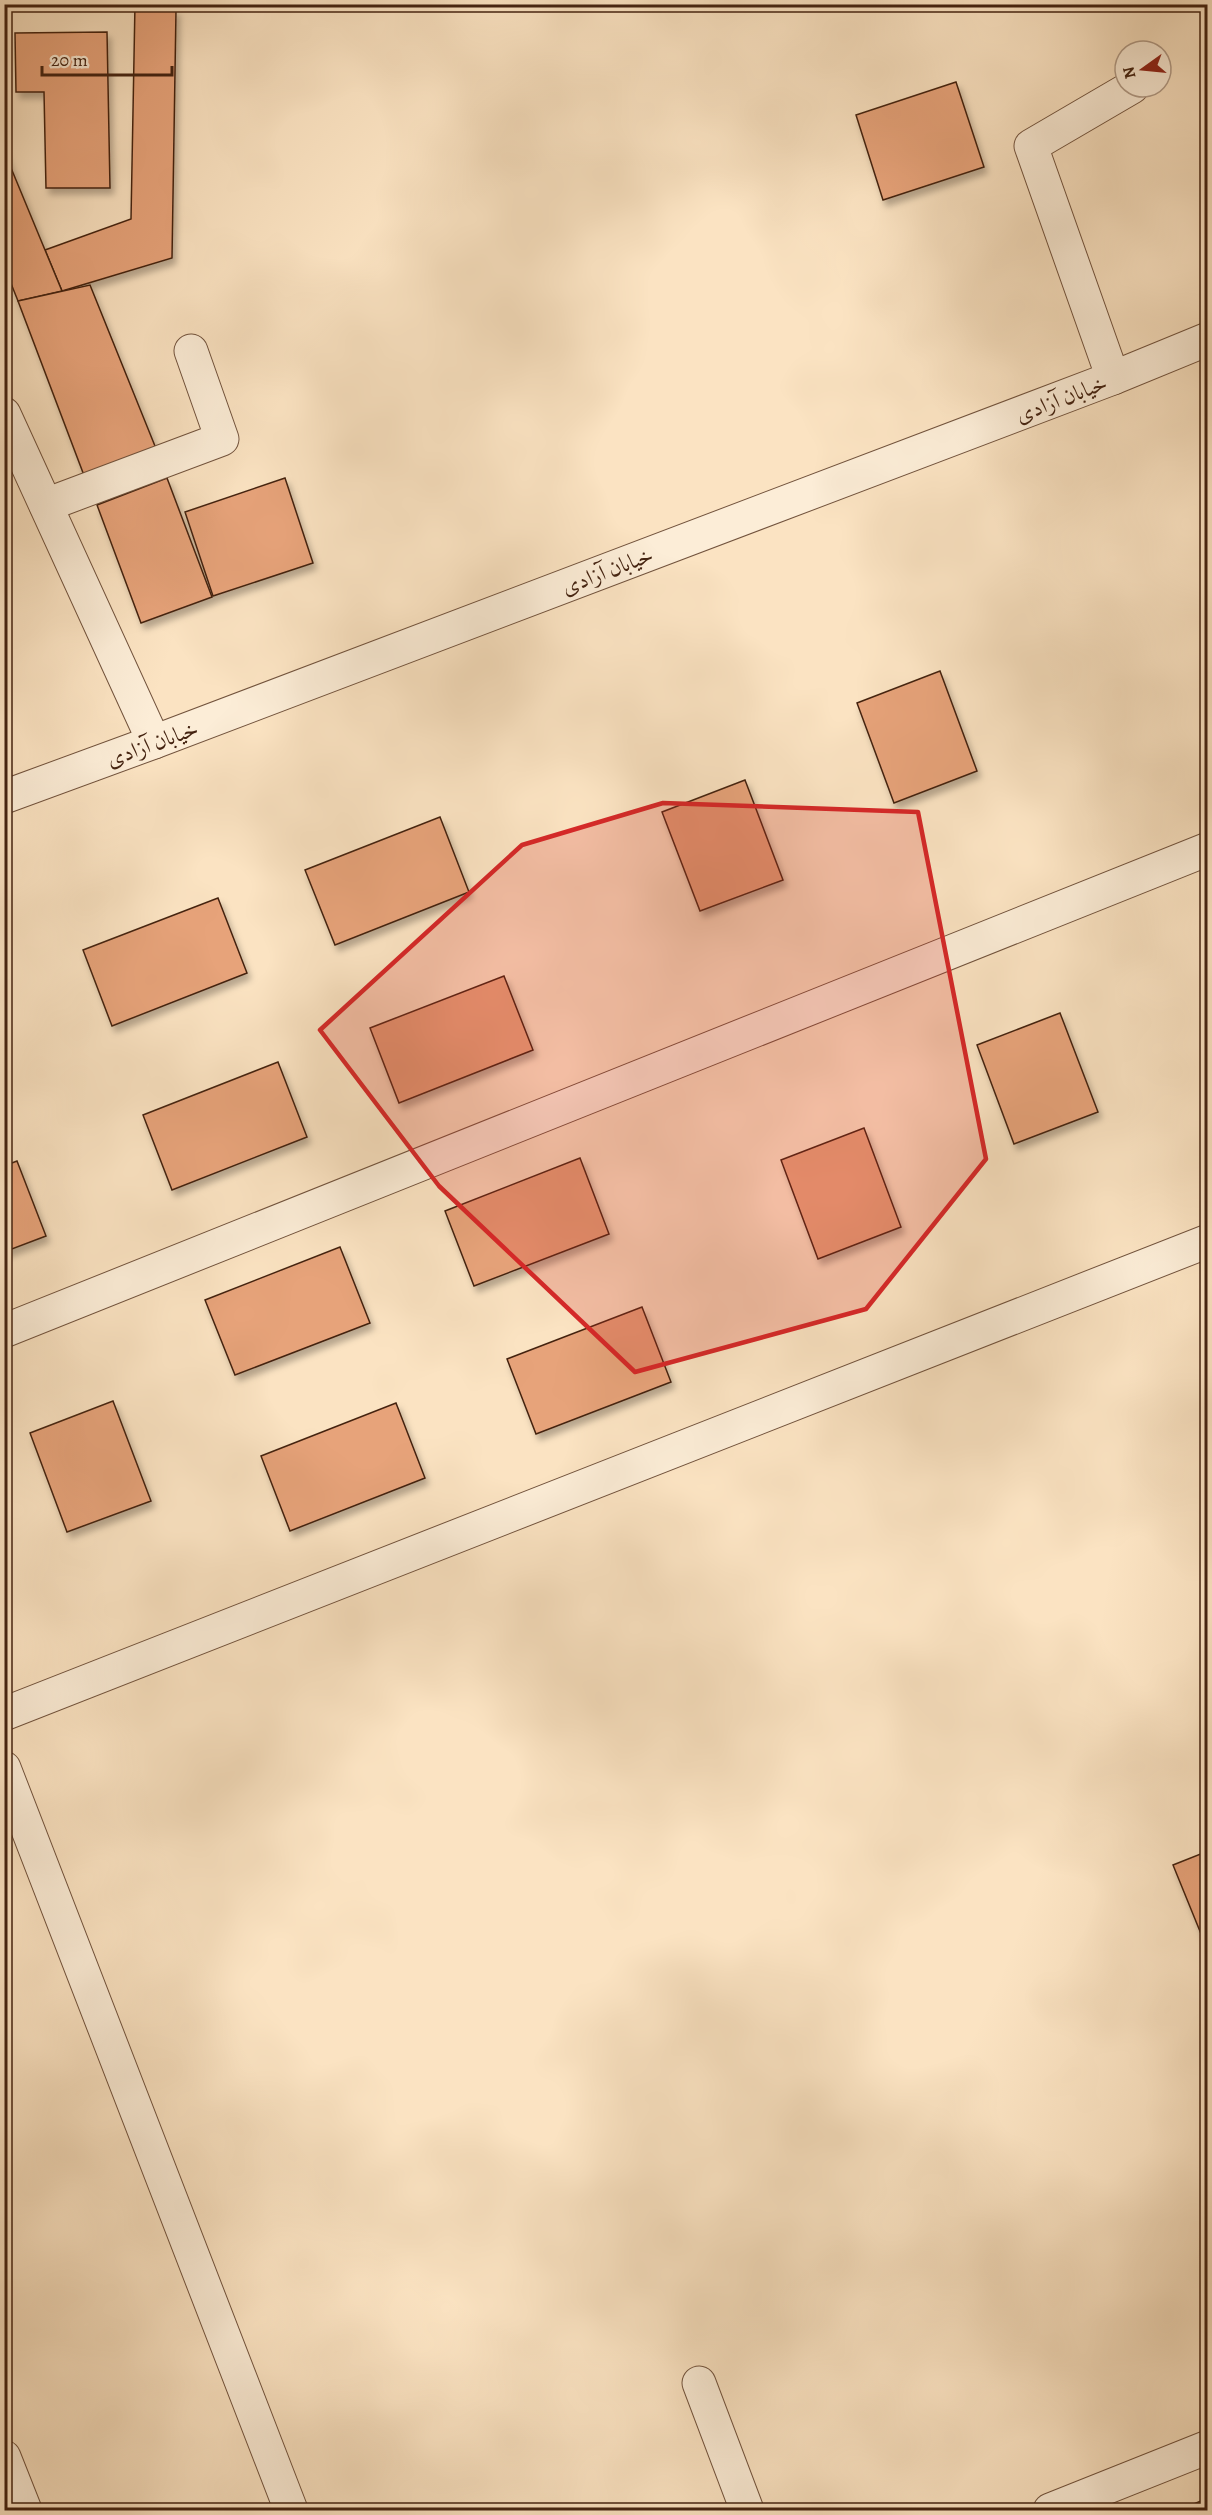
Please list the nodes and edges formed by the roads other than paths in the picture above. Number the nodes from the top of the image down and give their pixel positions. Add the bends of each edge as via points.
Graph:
1 (1113, 98) edge
2 (1208, 339) edge
3 (191, 351) dead end
4 (1113, 378) junction
5 (4, 414) edge
6 (46, 505) junction
7 (154, 742) junction
8 (4, 797) edge
9 (1208, 849) edge
10 (1208, 1240) edge
11 (4, 1331) edge
12 (4, 1714) edge
13 (4, 1768) edge
14 (16, 1832) edge
15 (699, 2383) dead end
16 (1208, 2447) edge
17 (4, 2457) edge
18 (25, 2511) edge
19 (291, 2511) edge
20 (747, 2511) edge
21 (1050, 2511) edge

1 - 4 street via 1031,146
2 - 4 street, خیابان آزادی
3 - 6 street via 222,439
4 - 7 street, خیابان آزادی
5 - 6 street
6 - 7 street
7 - 8 street, خیابان آزادی
9 - 11 street
10 - 12 street
13 - 14 street
14 - 19 street
15 - 20 street
16 - 21 street
17 - 18 street

